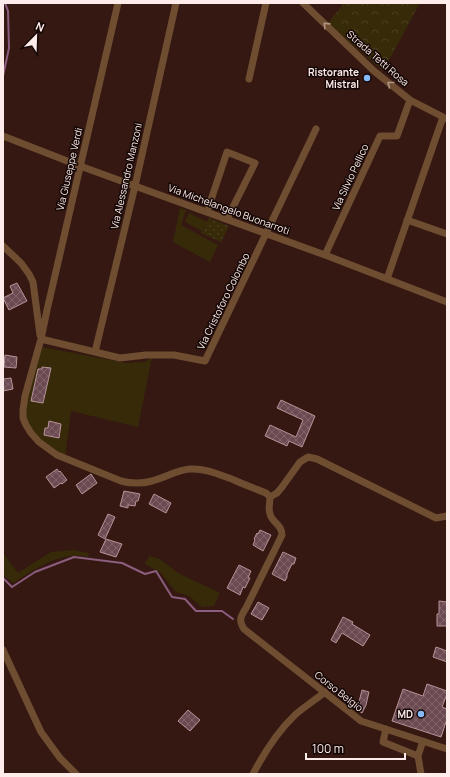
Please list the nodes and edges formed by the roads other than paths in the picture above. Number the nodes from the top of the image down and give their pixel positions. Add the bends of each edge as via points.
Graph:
1 (118, 3) edge
2 (176, 3) edge
3 (266, 3) edge
4 (303, 3) edge
5 (249, 79) dead end
6 (410, 100) junction
7 (445, 118) edge
8 (316, 129) dead end
9 (3, 136) edge
10 (80, 166) junction
11 (135, 186) junction
12 (207, 212) junction
13 (227, 219) junction
14 (407, 220) junction
15 (266, 233) junction
16 (447, 234) edge
17 (3, 246) edge
18 (325, 255) junction
19 (387, 279) junction
20 (447, 302) edge
21 (41, 339) junction
22 (95, 352) junction
23 (270, 497) junction
24 (447, 516) edge
25 (3, 650) edge
26 (325, 692) junction
27 (386, 729) junction
28 (423, 741) junction
29 (447, 749) edge
30 (418, 756) junction
31 (76, 774) edge
32 (253, 774) edge
33 (421, 774) edge

1 - 10 street, Via Giuseppe Verdi
2 - 11 street, Via Alessandro Manzoni
3 - 5 street
6 -> 4 street, Strada Tetti Rosa via 374,71
6 - 7 street, Strada Tetti Rosa
6 - 18 street, Via Silvio Pellico via 397,136 380,136
7 - 14 street
8 - 15 street, Via Cristoforo Colombo
9 - 10 street, Via Michelangelo Buonarroti
10 - 11 street, Via Michelangelo Buonarroti
10 - 21 street, Via Giuseppe Verdi
11 - 12 street, Via Michelangelo Buonarroti
11 - 22 street, Via Alessandro Manzoni
12 - 13 street, Via Michelangelo Buonarroti
12 - 13 street via 227,152 255,163
13 - 15 street, Via Michelangelo Buonarroti
14 - 16 street
14 - 19 street
15 - 18 street, Via Michelangelo Buonarroti
15 - 22 street, Via Cristoforo Colombo via 205,361 174,355 120,358
17 - 21 street via 21,263 33,282
18 - 19 street, Via Michelangelo Buonarroti
19 - 20 street, Via Michelangelo Buonarroti
21 - 22 street, Via Cristoforo Colombo
21 - 23 street via 25,396 23,418 31,433 51,452 130,483 152,481 183,470 197,469 220,475 266,493
23 - 24 street via 277,493 300,462 308,457 317,459 436,518
23 - 26 street, Corso Belgio via 270,516 281,529 282,535 240,621 244,628
25 - 31 street via 41,732 60,758
26 - 27 street, Corso Belgio via 361,721
26 - 32 street via 305,706 279,733
27 - 28 street, Corso Belgio
27 - 30 street via 383,742
28 - 29 street, Corso Belgio
28 - 30 street
30 - 33 street

